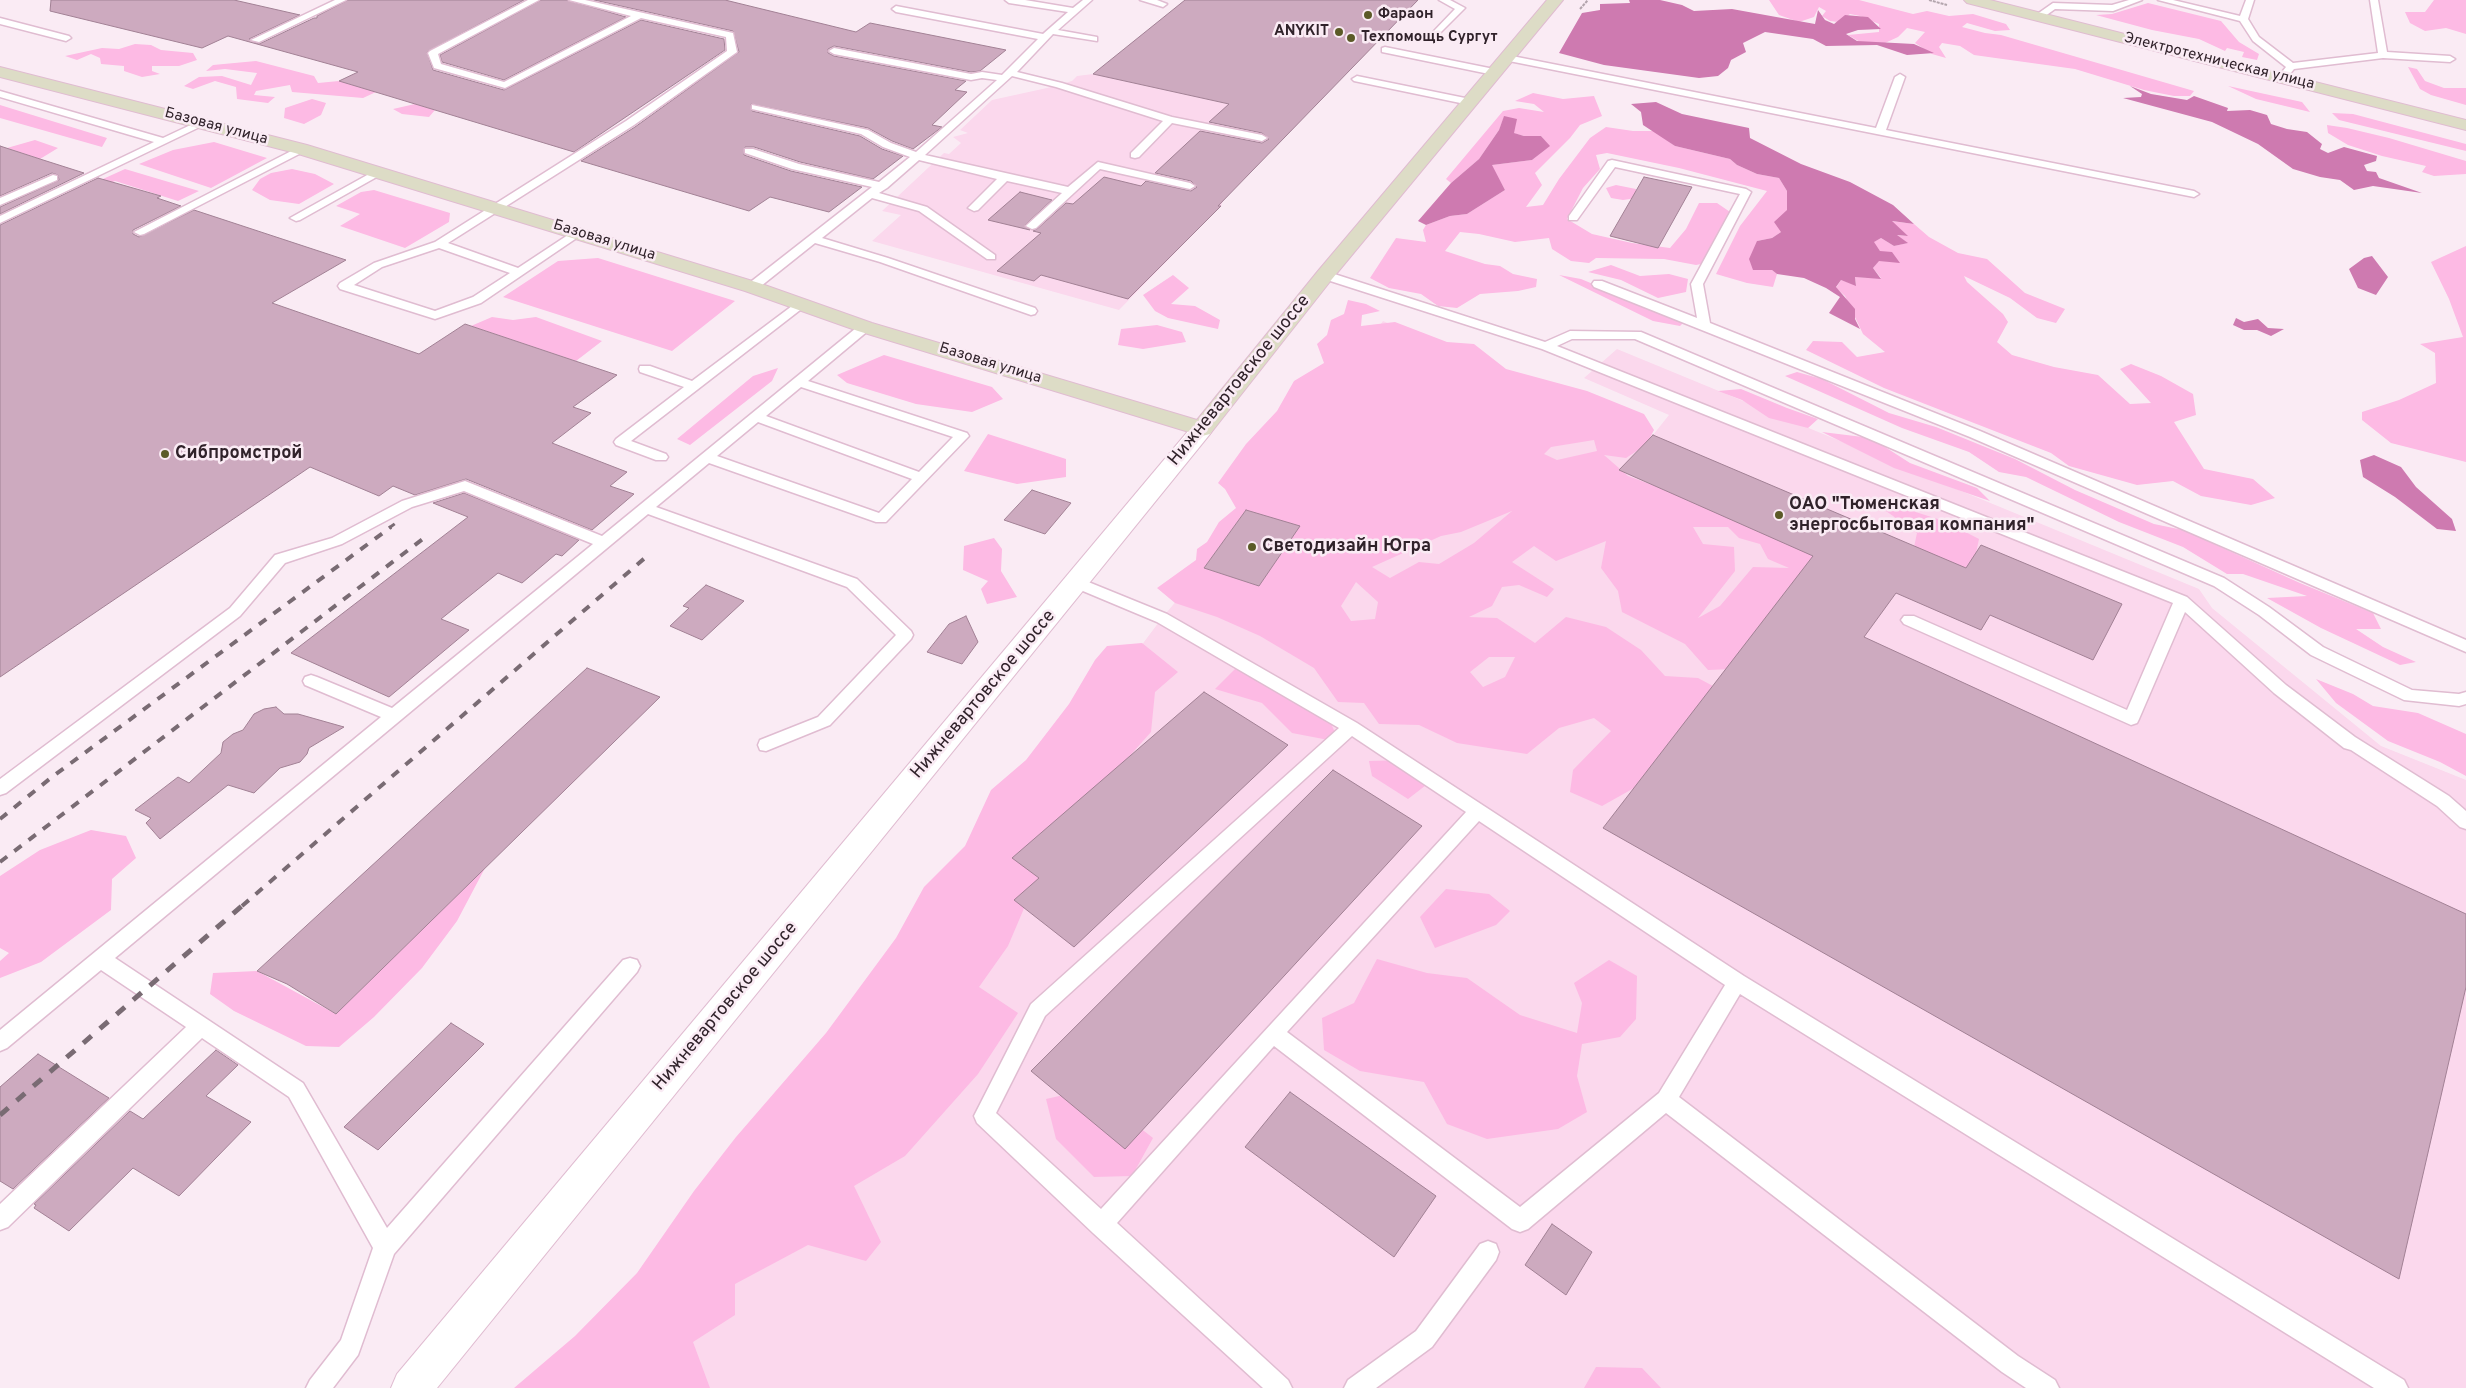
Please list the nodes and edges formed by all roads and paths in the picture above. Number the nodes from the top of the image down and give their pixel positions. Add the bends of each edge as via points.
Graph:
1 (342, 0) edge
2 (535, 0) edge
3 (573, 0) edge
4 (1010, 0) edge
5 (1088, 0) edge
6 (1144, 0) edge
7 (1442, 0) edge
8 (1554, 0) edge
9 (1972, 0) edge
10 (2138, 0) edge
11 (2162, 0) edge
12 (2250, 0) edge
13 (2374, 0) edge
14 (317, 2) dead end
15 (2057, 2) edge
16 (1163, 4) dead end
17 (330, 5) junction
18 (896, 9) dead end
19 (1076, 11) junction
20 (639, 15) junction
21 (2038, 17) junction
22 (2243, 20) junction
23 (0, 21) edge
24 (1437, 33) dead end
25 (1048, 34) junction
26 (66, 38) dead end
27 (1094, 39) dead end
28 (256, 40) dead end
29 (1385, 50) dead end
30 (834, 51) dead end
31 (2383, 55) junction
32 (1507, 58) junction
33 (2450, 59) dead end
34 (1, 72) edge
35 (1494, 72) junction
36 (2286, 72) junction
37 (1007, 76) junction
38 (1900, 77) dead end
39 (1357, 78) dead end
40 (0, 94) edge
41 (1470, 102) junction
42 (756, 107) dead end
43 (1170, 120) junction
44 (203, 123) junction
45 (2466, 125) edge
46 (1880, 131) junction
47 (1262, 138) dead end
48 (164, 142) junction
49 (301, 149) junction
50 (750, 152) dead end
51 (1135, 155) dead end
52 (918, 157) junction
53 (378, 172) junction
54 (1005, 177) junction
55 (53, 178) dead end
56 (882, 186) junction
57 (1190, 186) dead end
58 (1070, 191) junction
59 (872, 194) junction
60 (2194, 194) dead end
61 (0, 202) edge
62 (496, 208) junction
63 (974, 208) dead end
64 (296, 218) dead end
65 (1573, 218) dead end
66 (0, 220) edge
67 (1032, 226) dead end
68 (140, 232) dead end
69 (578, 234) junction
70 (814, 239) junction
71 (439, 244) junction
72 (991, 257) dead end
73 (518, 272) junction
74 (1325, 276) junction
75 (1598, 284) dead end
76 (752, 287) junction
77 (800, 304) junction
78 (1032, 312) dead end
79 (1704, 325) junction
80 (866, 326) junction
81 (1546, 346) junction
82 (645, 369) dead end
83 (799, 382) junction
84 (694, 386) junction
85 (757, 417) junction
86 (1202, 429) junction
87 (660, 457) dead end
88 (708, 458) junction
89 (921, 478) junction
90 (646, 509) junction
91 (605, 543) junction
92 (1076, 582) junction
93 (2182, 601) junction
94 (1909, 620) dead end
95 (2466, 646) edge
96 (311, 681) dead end
97 (2466, 698) edge
98 (395, 716) junction
99 (1351, 727) junction
100 (766, 745) dead end
101 (0, 788) edge
102 (1478, 810) junction
103 (2466, 822) edge
104 (101, 960) junction
105 (630, 966) dead end
106 (1737, 982) junction
107 (201, 1026) junction
108 (1272, 1033) junction
109 (0, 1042) edge
110 (1666, 1100) junction
111 (0, 1219) edge
112 (1100, 1225) junction
113 (385, 1247) junction
114 (1488, 1252) dead end
115 (318, 1388) edge
116 (411, 1388) edge
117 (1280, 1388) edge
118 (1356, 1388) edge
119 (2047, 1388) edge
120 (2396, 1388) edge

1 - 17 lane
2 - 20 lane via 433,53 437,66 505,85
3 - 20 lane
4 - 19 lane
5 - 19 lane
6 - 16 lane
7 - 24 lane via 1461,8
8 - 32 street, Нижневартовское шоссе
9 - 21 street, Электротехническая улица
10 - 15 lane via 2113,8
11 - 22 lane
12 - 22 lane
13 - 31 lane
14 - 17 lane
15 - 21 lane
17 - 28 lane
18 - 25 lane
19 - 25 lane
20 - 62 lane via 730,35 732,52 630,123
21 - 36 street, Электротехническая улица
22 - 36 lane
23 - 26 lane
25 - 27 lane
25 - 37 lane
29 - 35 lane
30 - 37 lane via 971,77
31 - 33 lane
31 - 36 lane
32 - 35 street, Нижневартовское шоссе
32 - 46 lane
34 - 44 street, Базовая улица
35 - 41 street, Нижневартовское шоссе
36 - 45 street, Электротехническая улица
37 - 43 lane via 1059,85
37 - 52 lane
38 - 46 lane
39 - 41 lane
40 - 48 lane
41 - 74 street, Нижневартовское шоссе
42 - 52 lane via 864,132
43 - 47 lane
43 - 51 lane
44 - 48 lane
44 - 49 street, Базовая улица
46 - 60 lane
48 - 66 lane
49 - 53 street, Базовая улица
49 - 68 lane
50 - 56 lane via 796,167
52 - 54 lane
52 - 56 lane
53 - 62 street, Базовая улица
53 - 64 lane
54 - 58 lane
54 - 63 lane
55 - 61 lane
56 - 59 lane
57 - 58 lane via 1098,165
58 - 67 lane
59 - 70 lane
59 - 72 lane via 923,209
62 - 69 street, Базовая улица
62 - 71 lane
65 - 79 lane via 1612,163 1746,192 1698,284
69 - 73 lane
69 - 76 street, Базовая улица
70 - 76 lane
70 - 78 lane
71 - 73 lane
71 - 73 lane via 378,265 344,286 435,315 477,300
74 - 81 lane
74 - 86 street, Нижневартовское шоссе
75 - 79 lane
76 - 77 street, Базовая улица
77 - 80 street, Базовая улица
77 - 84 lane
79 - 95 lane via 1975,434
80 - 83 lane
80 - 86 street, Базовая улица
81 - 93 lane
81 - 97 lane via 1570,335 1637,335 2219,582 2317,651 2410,696
82 - 84 lane
83 - 85 lane
83 - 89 lane via 962,436
84 - 87 lane via 621,442
85 - 88 lane
85 - 89 lane
86 - 92 street, Нижневартовское шоссе
88 - 89 lane via 881,519
88 - 90 lane
90 - 91 lane
90 - 100 lane via 852,583 905,635 824,721
91 - 98 lane
91 - 101 lane via 465,486 406,504 336,541 280,559 236,612
92 - 99 lane via 1162,618
92 - 116 street, Нижневартовское шоссе
93 - 94 lane via 2131,719
93 - 103 lane via 2280,689 2350,743 2443,801
96 - 98 lane
98 - 104 lane
99 - 102 lane
99 - 112 lane via 1038,1010 984,1116
102 - 106 lane
102 - 108 lane
104 - 107 lane
104 - 109 lane
105 - 113 lane
106 - 110 lane
106 - 120 lane
107 - 111 lane
107 - 113 lane via 296,1090
108 - 110 lane via 1520,1221
108 - 112 lane
110 - 119 lane via 2010,1364
112 - 117 lane
113 - 115 lane via 350,1347
114 - 118 lane via 1424,1339

